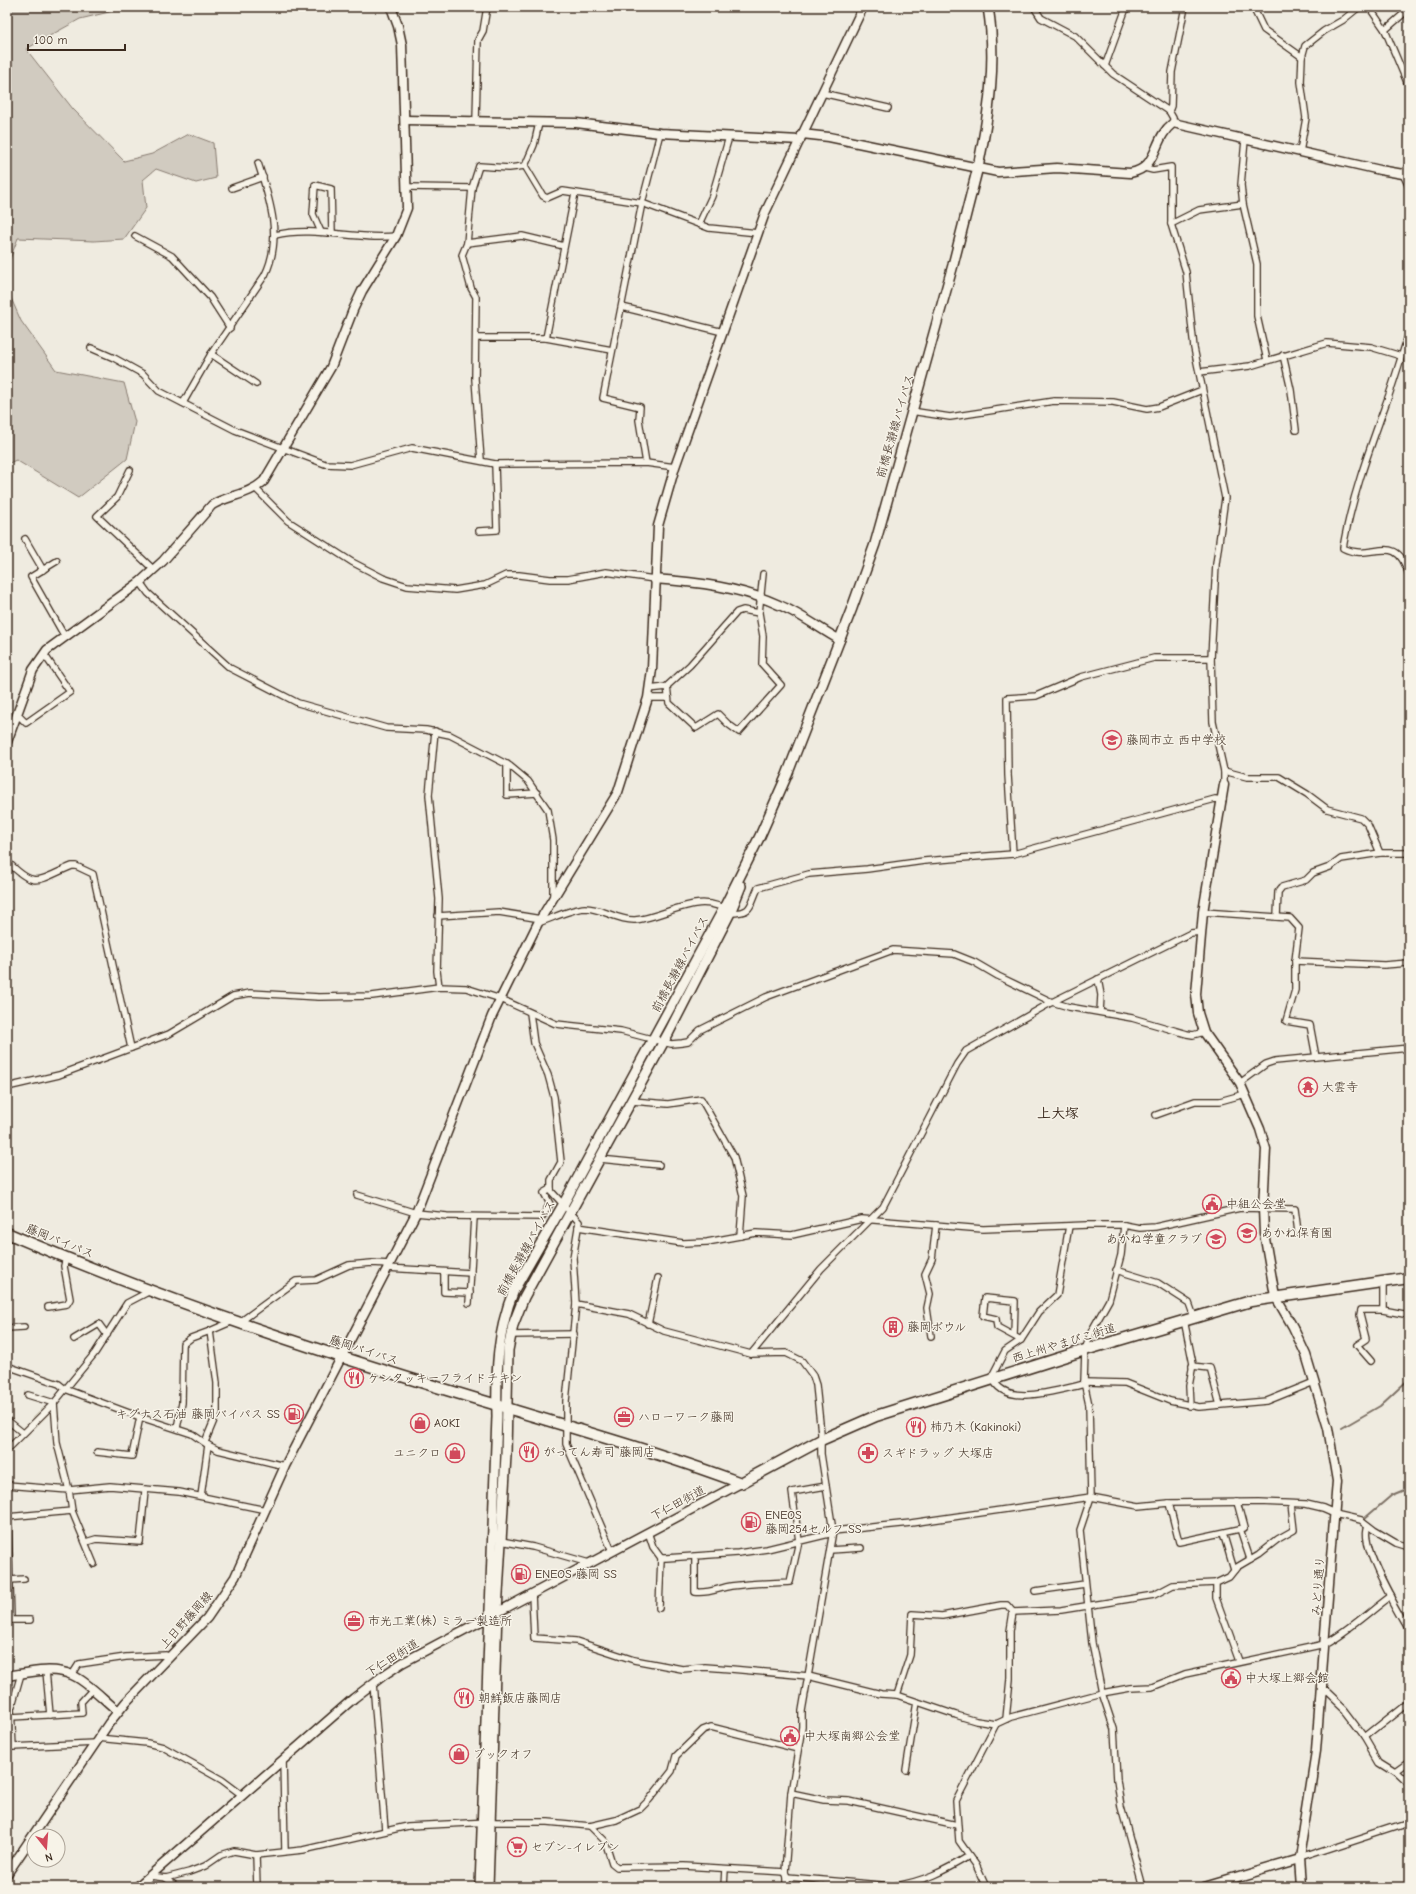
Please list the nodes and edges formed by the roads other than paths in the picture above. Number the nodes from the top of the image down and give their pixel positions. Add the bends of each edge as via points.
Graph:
1 (391, 7) edge
2 (487, 7) edge
3 (863, 7) edge
4 (988, 7) edge
5 (1034, 7) edge
6 (1124, 7) edge
7 (1185, 7) edge
8 (1253, 7) edge
9 (1359, 7) edge
10 (1369, 7) edge
11 (1409, 9) edge
12 (1386, 30) junction
13 (1302, 57) junction
14 (1106, 66) junction
15 (1409, 87) edge
16 (822, 93) junction
17 (888, 108) dead end
18 (1169, 111) junction
19 (405, 120) junction
20 (476, 121) junction
21 (539, 123) junction
22 (1173, 123) junction
23 (660, 134) junction
24 (729, 137) junction
25 (801, 137) junction
26 (1245, 140) junction
27 (1300, 152) junction
28 (258, 162) dead end
29 (1409, 164) edge
30 (525, 166) junction
31 (978, 167) junction
32 (1145, 168) junction
33 (1403, 174) junction
34 (263, 177) junction
35 (408, 187) junction
36 (232, 188) dead end
37 (472, 188) junction
38 (1409, 188) edge
39 (575, 193) junction
40 (642, 203) junction
41 (1243, 204) junction
42 (699, 224) junction
43 (1171, 224) junction
44 (321, 232) junction
45 (332, 233) junction
46 (758, 233) junction
47 (275, 234) junction
48 (135, 236) dead end
49 (396, 236) junction
50 (467, 243) junction
51 (564, 246) junction
52 (622, 307) junction
53 (230, 328) junction
54 (723, 332) junction
55 (1409, 334) edge
56 (476, 338) junction
57 (546, 338) junction
58 (91, 348) dead end
59 (612, 350) junction
60 (211, 354) junction
61 (1283, 356) junction
62 (1401, 356) junction
63 (1268, 360) junction
64 (1199, 372) junction
65 (256, 384) dead end
66 (1202, 390) junction
67 (183, 403) junction
68 (911, 411) junction
69 (1296, 430) dead end
70 (284, 448) junction
71 (481, 460) junction
72 (646, 463) junction
73 (495, 464) junction
74 (675, 467) junction
75 (130, 470) dead end
76 (256, 489) junction
77 (480, 531) dead end
78 (25, 539) dead end
79 (57, 561) dead end
80 (43, 570) junction
81 (154, 570) junction
82 (763, 574) dead end
83 (1409, 575) edge
84 (654, 579) junction
85 (140, 582) junction
86 (761, 597) junction
87 (759, 613) junction
88 (65, 637) junction
89 (840, 640) junction
90 (44, 654) junction
91 (1211, 658) junction
92 (667, 687) junction
93 (649, 689) junction
94 (648, 698) junction
95 (668, 698) junction
96 (17, 714) junction
97 (435, 731) junction
98 (7, 742) edge
99 (507, 764) junction
100 (1224, 771) junction
101 (1224, 785) joint
102 (537, 793) junction
103 (1223, 800) junction
104 (1380, 853) junction
105 (1013, 854) junction
106 (1409, 856) edge
107 (7, 861) edge
108 (553, 898) junction
109 (727, 910) junction
110 (1203, 912) junction
111 (438, 916) junction
112 (1276, 917) junction
113 (540, 921) junction
114 (1201, 932) junction
115 (1295, 961) junction
116 (1409, 963) edge
117 (1098, 979) junction
118 (439, 987) junction
119 (501, 999) junction
120 (1052, 1002) junction
121 (1100, 1012) junction
122 (530, 1013) junction
123 (1204, 1032) junction
124 (653, 1039) junction
125 (664, 1042) junction
126 (132, 1048) junction
127 (1409, 1048) edge
128 (1316, 1056) junction
129 (1240, 1084) junction
130 (7, 1087) edge
131 (1245, 1094) junction
132 (632, 1101) junction
133 (1156, 1115) dead end
134 (600, 1159) junction
135 (659, 1165) dead end
136 (551, 1189) junction
137 (357, 1196) dead end
138 (563, 1205) junction
139 (1263, 1208) junction
140 (570, 1212) junction
141 (416, 1213) junction
142 (474, 1217) junction
143 (871, 1219) junction
144 (936, 1225) junction
145 (1069, 1226) junction
146 (1124, 1226) junction
147 (578, 1227) junction
148 (1298, 1232) dead end
149 (7, 1233) edge
150 (740, 1236) junction
151 (66, 1258) junction
152 (389, 1266) junction
153 (1116, 1270) junction
154 (444, 1272) junction
155 (471, 1273) junction
156 (658, 1278) dead end
157 (1409, 1278) edge
158 (1383, 1281) junction
159 (150, 1290) junction
160 (470, 1293) junction
161 (1275, 1296) junction
162 (470, 1303) dead end
163 (576, 1304) junction
164 (48, 1307) dead end
165 (1383, 1310) junction
166 (1409, 1315) edge
167 (1194, 1317) junction
168 (1184, 1320) junction
169 (238, 1321) junction
170 (648, 1324) junction
171 (24, 1327) dead end
172 (7, 1328) edge
173 (210, 1332) junction
174 (574, 1334) junction
175 (106, 1335) junction
176 (510, 1336) junction
177 (932, 1336) dead end
178 (1014, 1336) junction
179 (74, 1339) dead end
180 (1021, 1340) junction
181 (1085, 1350) junction
182 (751, 1354) junction
183 (341, 1356) junction
184 (1372, 1361) dead end
185 (7, 1366) edge
186 (1192, 1366) junction
187 (993, 1379) junction
188 (1314, 1382) junction
189 (1085, 1383) junction
190 (65, 1389) junction
191 (28, 1395) dead end
192 (54, 1403) junction
193 (496, 1405) junction
194 (1220, 1405) junction
195 (1190, 1406) junction
196 (507, 1408) junction
197 (140, 1417) junction
198 (7, 1420) edge
199 (565, 1425) junction
200 (177, 1428) junction
201 (23, 1433) junction
202 (821, 1440) junction
203 (206, 1443) junction
204 (7, 1450) edge
205 (97, 1452) dead end
206 (285, 1466) junction
207 (741, 1483) junction
208 (7, 1485) edge
209 (826, 1486) junction
210 (69, 1490) junction
211 (144, 1491) junction
212 (201, 1496) junction
213 (1091, 1497) junction
214 (1236, 1502) junction
215 (1169, 1503) junction
216 (1291, 1504) junction
217 (266, 1510) junction
218 (72, 1511) junction
219 (1335, 1513) junction
220 (7, 1517) edge
221 (1368, 1526) junction
222 (1240, 1529) junction
223 (648, 1532) junction
224 (833, 1532) junction
225 (1224, 1532) junction
226 (501, 1541) junction
227 (799, 1541) junction
228 (86, 1542) junction
229 (1409, 1547) edge
230 (861, 1548) dead end
231 (830, 1550) junction
232 (612, 1551) junction
233 (696, 1556) junction
234 (661, 1558) junction
235 (1250, 1559) junction
236 (589, 1563) junction
237 (94, 1564) dead end
238 (1234, 1570) junction
239 (24, 1578) dead end
240 (10, 1580) junction
241 (1216, 1583) junction
242 (1085, 1584) junction
243 (1035, 1591) dead end
244 (532, 1594) junction
245 (1390, 1596) junction
246 (1086, 1604) junction
247 (659, 1608) dead end
248 (497, 1611) junction
249 (1013, 1612) junction
250 (488, 1617) junction
251 (9, 1620) edge
252 (30, 1620) dead end
253 (1409, 1630) edge
254 (1325, 1644) junction
255 (169, 1657) junction
256 (1239, 1661) junction
257 (46, 1671) junction
258 (21, 1674) junction
259 (72, 1675) junction
260 (7, 1676) edge
261 (808, 1676) junction
262 (373, 1683) junction
263 (1322, 1689) junction
264 (92, 1690) junction
265 (1102, 1692) junction
266 (897, 1695) junction
267 (917, 1702) junction
268 (1409, 1703) edge
269 (118, 1711) junction
270 (50, 1715) junction
271 (11, 1718) junction
272 (1006, 1719) junction
273 (996, 1724) junction
274 (1365, 1738) junction
275 (97, 1740) junction
276 (798, 1749) junction
277 (283, 1760) junction
278 (1409, 1762) edge
279 (906, 1770) dead end
280 (1395, 1772) junction
281 (1409, 1785) edge
282 (790, 1793) junction
283 (242, 1795) junction
284 (487, 1822) junction
285 (1409, 1823) edge
286 (957, 1825) junction
287 (590, 1826) junction
288 (385, 1830) junction
289 (286, 1851) junction
290 (256, 1855) junction
291 (969, 1856) junction
292 (1299, 1859) junction
293 (724, 1868) junction
294 (7, 1874) edge
295 (786, 1874) junction
296 (150, 1876) junction
297 (166, 1878) junction
298 (137, 1887) edge
299 (177, 1887) edge
300 (257, 1887) edge
301 (480, 1887) edge
302 (488, 1887) edge
303 (724, 1887) edge
304 (787, 1887) edge
305 (986, 1887) edge
306 (1143, 1887) edge
307 (1204, 1887) edge
308 (1301, 1887) edge

1 - 19 street via 402,45
2 - 20 street via 483,31 478,40
3 - 16 street, 上日野藤岡線
4 - 31 main road, 前橋長瀞線バイパス via 992,75 987,126
5 - 14 street via 1038,16 1075,36
6 - 14 street via 1125,11
7 - 18 street via 1172,72
8 - 13 street via 1264,30
9 - 13 street via 1306,46
10 - 12 street
11 - 12 street
12 - 15 street
13 - 27 street via 1300,82 1306,118
14 - 18 street via 1131,88
16 - 17 street
16 - 25 street, 上日野藤岡線
18 - 22 street
19 - 20 street
19 - 35 street
20 - 21 street
21 - 23 street via 576,123
21 - 30 street via 534,145
22 - 26 street
22 - 32 street via 1163,134
23 - 24 street
23 - 40 street
24 - 25 street
24 - 42 street via 712,196
25 - 31 street via 829,137
25 - 46 street, 上日野藤岡線
26 - 27 street
26 - 41 street via 1241,185
27 - 33 street
28 - 34 street
29 - 33 street
30 - 37 street via 479,166
30 - 39 street via 543,196 547,198 563,191
31 - 32 street via 998,172 1058,168 1130,173
31 - 68 main road, 前橋長瀞線バイパス
32 - 43 street via 1171,168
33 - 38 street
34 - 36 street
34 - 47 street via 271,202
35 - 37 street
35 - 49 street via 408,208
37 - 50 street
39 - 40 street
39 - 51 street
40 - 42 street
40 - 52 street
41 - 43 street via 1199,210
41 - 63 street via 1256,264 1257,316
42 - 46 street via 709,228
43 - 64 street via 1186,272
44 - 45 street
44 - 45 street via 313,214 315,185 331,189
44 - 47 street
45 - 49 street via 383,238
46 - 54 street, 上日野藤岡線
47 - 53 street via 271,262 265,275
48 - 53 street via 172,256 210,298
49 - 70 street via 362,292 331,367
50 - 51 street via 522,236
50 - 56 street via 462,255 476,297
51 - 57 street
52 - 54 street
52 - 59 street
53 - 60 street
54 - 74 street, 上日野藤岡線
55 - 62 street
56 - 57 street
56 - 71 street via 475,379
57 - 59 street
58 - 67 street via 143,374 159,391
59 - 72 street via 603,398 640,407 639,420
60 - 65 street
60 - 67 street
61 - 62 street via 1327,343 1370,346
61 - 63 street
61 - 69 street
62 - 83 street via 1366,457 1343,548 1355,551 1394,550 1403,558
63 - 64 street via 1250,366
64 - 66 street
66 - 68 street via 1159,407 1147,409 1113,402 1054,401 950,416
66 - 91 street via 1225,498 1216,564
67 - 70 street via 235,430
68 - 89 main road, 前橋長瀞線バイパス via 875,544
70 - 71 street via 325,464 345,466 409,448 454,458
70 - 76 street via 269,474
71 - 73 street
72 - 73 street
72 - 74 street
73 - 77 street via 497,530
74 - 84 street, 上日野藤岡線 via 658,526
75 - 81 street via 117,497 97,516
76 - 81 street via 222,499 212,505
76 - 84 street via 288,521 301,530 382,578 407,586 462,590 485,585 506,576 568,579 606,572
78 - 80 street
79 - 80 street
80 - 88 street via 31,577
81 - 85 street
82 - 86 street
84 - 86 street via 724,587
84 - 93 street, 上日野藤岡線 via 652,669
85 - 88 street
85 - 97 street via 148,593 220,661 250,679 305,705 386,728
86 - 87 street
86 - 89 street
87 - 92 street via 743,610 737,612
87 - 95 street via 763,636 762,664 781,684 740,732 718,714 696,728 669,703
88 - 90 street
89 - 109 main road, 前橋長瀞線バイパス via 787,775
90 - 96 street via 33,670
90 - 96 street via 70,692 26,723
91 - 100 street via 1213,722
91 - 105 street via 1154,658 1081,677 1036,696 1007,698
92 - 93 street
92 - 95 street
93 - 94 street, 上日野藤岡線
94 - 95 street
94 - 108 street, 上日野藤岡線 via 618,792
96 - 98 street
97 - 99 street via 450,735
97 - 111 street via 429,795 439,899
99 - 102 street via 528,781
99 - 102 street via 507,795
100 - 101 street
100 - 104 street via 1247,777 1279,777 1300,788 1327,809 1361,818 1368,825
101 - 103 street, みどり通り
102 - 108 street via 548,810 552,826
103 - 105 street
103 - 110 street, みどり通り
104 - 106 street via 1407,853
104 - 112 street via 1341,859 1330,867 1313,873 1306,880 1282,887 1278,892
105 - 109 street via 809,874 758,888 748,910 743,913
107 - 126 street via 21,876 29,880 38,880 72,866 93,874
108 - 113 street, 上日野藤岡線
109 - 113 street via 710,902 627,920 586,908
109 - 124 main road, 前橋長瀞線バイパス
109 - 125 main road, 前橋長瀞線バイパス
110 - 112 street
110 - 114 street, みどり通り
111 - 113 street via 499,912
111 - 118 street via 436,971
112 - 115 street via 1290,918 1298,928
113 - 119 street, 上日野藤岡線
114 - 117 street via 1191,934
114 - 123 street, みどり通り via 1196,994
115 - 116 street via 1384,965
115 - 128 street via 1295,990 1286,1021 1310,1025
117 - 120 street
117 - 121 street via 1101,995
118 - 119 street via 466,988
118 - 126 street via 395,994 357,996 319,997 250,993 233,996 169,1034
119 - 122 street
119 - 141 street, 上日野藤岡線 via 483,1038
120 - 121 street
120 - 125 street via 954,954 893,950 766,997 700,1030 688,1042
120 - 143 street via 966,1050 956,1064 883,1207
121 - 123 street via 1132,1018 1187,1034
122 - 124 street via 556,1024 621,1031
122 - 136 street via 534,1043 554,1097 561,1162 551,1180
123 - 129 street, みどり通り
124 - 125 street
124 - 138 main road, 前橋長瀞線バイパス
125 - 132 main road, 前橋長瀞線バイパス
126 - 130 street via 59,1075
127 - 128 street
128 - 129 street via 1271,1062
129 - 131 street, みどり通り
131 - 133 street via 1220,1101 1195,1101
131 - 139 street, みどり通り via 1266,1149
132 - 134 main road, 前橋長瀞線バイパス
132 - 150 street via 668,1104 701,1099 734,1157 743,1196
134 - 135 street
134 - 140 main road, 前橋長瀞線バイパス
136 - 138 street via 552,1194
136 - 142 street via 544,1193 550,1204 542,1217
137 - 141 street
138 - 140 street
138 - 193 main road, 前橋長瀞線バイパス via 509,1300 498,1349
139 - 146 street via 1240,1208 1155,1228
139 - 148 street via 1295,1209
139 - 161 street, みどり通り via 1265,1243
140 - 147 street via 579,1222
140 - 176 main road, 前橋長瀞線バイパス via 520,1305
141 - 142 street
141 - 152 street, 上日野藤岡線
142 - 155 street
143 - 144 street
143 - 150 street via 792,1235 756,1233
143 - 182 street via 822,1268
144 - 145 street via 983,1228
144 - 177 street via 932,1259 925,1274 930,1294 927,1308
145 - 146 street
145 - 180 street via 1057,1295 1039,1312
146 - 153 street via 1121,1255
147 - 150 street via 683,1243
147 - 163 street via 573,1258
149 - 151 highway, 藤岡バイパス
151 - 159 highway, 藤岡バイパス
151 - 164 street via 64,1266 70,1299 67,1304
152 - 154 street
152 - 169 street via 372,1262 349,1265 316,1280 296,1281
152 - 183 street, 上日野藤岡線
153 - 167 street via 1158,1283 1189,1303
153 - 181 street via 1109,1300 1092,1330
154 - 155 street
154 - 160 street via 444,1292
155 - 160 street
156 - 170 street
157 - 158 highway, 西上州やまびこ街道
158 - 161 highway, 西上州やまびこ街道
158 - 165 street
159 - 169 highway, 藤岡バイパス
159 - 175 street via 127,1303
160 - 162 street
161 - 167 highway, 西上州やまびこ街道
161 - 188 street, みどり通り via 1306,1355
163 - 170 street via 628,1314
163 - 174 street
165 - 166 street
165 - 184 street via 1361,1310 1366,1339 1357,1345
167 - 168 highway, 西上州やまびこ街道
168 - 181 highway, 西上州やまびこ街道
168 - 186 street
169 - 173 street
169 - 183 highway, 藤岡バイパス
170 - 182 street via 664,1331
171 - 172 street
173 - 200 street via 183,1344 182,1403
173 - 203 street via 217,1383 217,1413
174 - 176 street
174 - 199 street
175 - 179 street via 99,1324
175 - 190 street via 95,1353
176 - 196 main road, 前橋長瀞線バイパス
178 - 178 street via 997,1327 996,1319 983,1316 985,1298 1015,1301
178 - 180 street
180 - 187 street via 1005,1351 992,1376
181 - 187 highway, 西上州やまびこ街道
181 - 189 street
182 - 202 street via 786,1353 804,1364 816,1385
183 - 193 highway, 藤岡バイパス
183 - 206 street, 上日野藤岡線
185 - 190 street via 60,1384
186 - 194 street via 1210,1368
186 - 195 street
187 - 189 street via 997,1387 1007,1392 1025,1395
187 - 202 highway, 西上州やまびこ街道 via 876,1416
188 - 194 street via 1267,1401
188 - 219 street, みどり通り via 1328,1428 1335,1465
189 - 195 street via 1124,1383
189 - 213 street via 1089,1405
190 - 192 street
190 - 197 street
191 - 192 street
192 - 201 street
192 - 210 street via 57,1444
193 - 196 highway, 藤岡バイパス
193 - 250 main road, 前橋長瀞線バイパス
194 - 195 street
196 - 199 highway, 藤岡バイパス
196 - 226 main road, 前橋長瀞線バイパス
197 - 200 street
197 - 205 street via 132,1456
198 - 201 street
199 - 207 highway, 藤岡バイパス via 706,1469
199 - 232 street via 566,1444
200 - 203 street
201 - 204 street
202 - 207 highway, 西上州やまびこ街道
202 - 209 street
203 - 206 street via 235,1455
203 - 212 street
206 - 217 street, 上日野藤岡線
207 - 223 street, 下仁田街道
208 - 210 street
209 - 224 street
209 - 227 street via 792,1492
210 - 211 street via 110,1486
210 - 218 street
211 - 212 street
211 - 228 street via 140,1542 96,1539
212 - 217 street
213 - 215 street via 1139,1506
213 - 224 street
213 - 242 street via 1080,1530
214 - 215 street
214 - 216 street
214 - 222 street via 1244,1528
215 - 225 street via 1179,1542
216 - 219 street via 1314,1505
216 - 235 street via 1294,1530
217 - 255 street, 上日野藤岡線 via 226,1592 207,1618
218 - 220 street
218 - 228 street
219 - 221 street via 1361,1520
219 - 254 street, みどり通り
220 - 240 street
221 - 229 street via 1396,1543
221 - 245 street via 1366,1534 1370,1554
222 - 225 street
222 - 235 street
223 - 232 street, 下仁田街道
223 - 234 street via 653,1547
224 - 227 street
224 - 231 street
225 - 238 street
226 - 236 street via 534,1547
226 - 248 main road, 前橋長瀞線バイパス
227 - 233 street via 760,1550
227 - 233 street via 790,1582 730,1586 695,1592
228 - 237 street
230 - 231 street
231 - 261 street
232 - 236 street, 下仁田街道
233 - 234 street
234 - 247 street
235 - 238 street
236 - 244 street, 下仁田街道
238 - 241 street via 1229,1577
239 - 240 street
240 - 251 street
241 - 246 street via 1173,1585 1154,1595
241 - 256 street via 1216,1598
242 - 243 street
242 - 246 street
244 - 248 street, 下仁田街道
244 - 261 street via 534,1638 576,1642 634,1660 682,1669 731,1668
245 - 253 street
245 - 254 street via 1346,1632
246 - 249 street via 1061,1610
246 - 265 street
248 - 250 street, 下仁田街道
248 - 284 main road, 前橋長瀞線バイパス
249 - 266 street via 1007,1605 1001,1605 942,1616 912,1614 910,1655
249 - 272 street
250 - 262 street, 下仁田街道 via 402,1663
250 - 284 main road, 前橋長瀞線バイパス
251 - 252 street
254 - 256 street
254 - 263 street, みどり通り
255 - 259 street via 126,1657 79,1664
255 - 269 street, 上日野藤岡線
256 - 265 street via 1185,1674 1152,1687
257 - 258 street
257 - 259 street
257 - 270 street
258 - 260 street
258 - 271 street
259 - 264 street
261 - 266 street via 881,1694
261 - 276 street
262 - 277 street, 下仁田街道
262 - 288 street
263 - 274 street
263 - 292 street, みどり通り via 1316,1750
264 - 269 street
264 - 270 street via 81,1702 82,1713
265 - 272 street
265 - 306 street via 1114,1729 1116,1780 1121,1807
266 - 267 street
267 - 273 street via 976,1721
267 - 279 street
268 - 274 street
269 - 275 street, 上日野藤岡線
270 - 271 street
271 - 275 street via 13,1747
272 - 273 street
273 - 286 street via 956,1801
274 - 280 street via 1379,1762
275 - 283 street via 147,1743 163,1747 222,1780
275 - 294 street, 上日野藤岡線
276 - 282 street
276 - 287 street via 710,1727 703,1730 676,1756 672,1770 662,1786 640,1809 616,1820
277 - 283 street, 下仁田街道
277 - 289 street
278 - 280 street
280 - 281 street
282 - 286 street via 824,1800 849,1801
282 - 295 street
283 - 296 street, 下仁田街道
284 - 287 street via 548,1822
284 - 288 street via 408,1826
284 - 301 main road, 前橋長瀞線バイパス
284 - 302 main road, 前橋長瀞線バイパス
285 - 292 street
286 - 291 street via 959,1840
287 - 293 street via 605,1841 612,1863 617,1867
288 - 289 street via 303,1850
289 - 290 street
290 - 297 street via 234,1851 221,1855 205,1866
290 - 300 street
291 - 295 street via 947,1870 908,1884 893,1886
291 - 305 street
292 - 307 street
292 - 308 street, みどり通り
293 - 295 street
293 - 303 street
295 - 304 street
296 - 297 street
296 - 298 street, 下仁田街道
297 - 299 street

